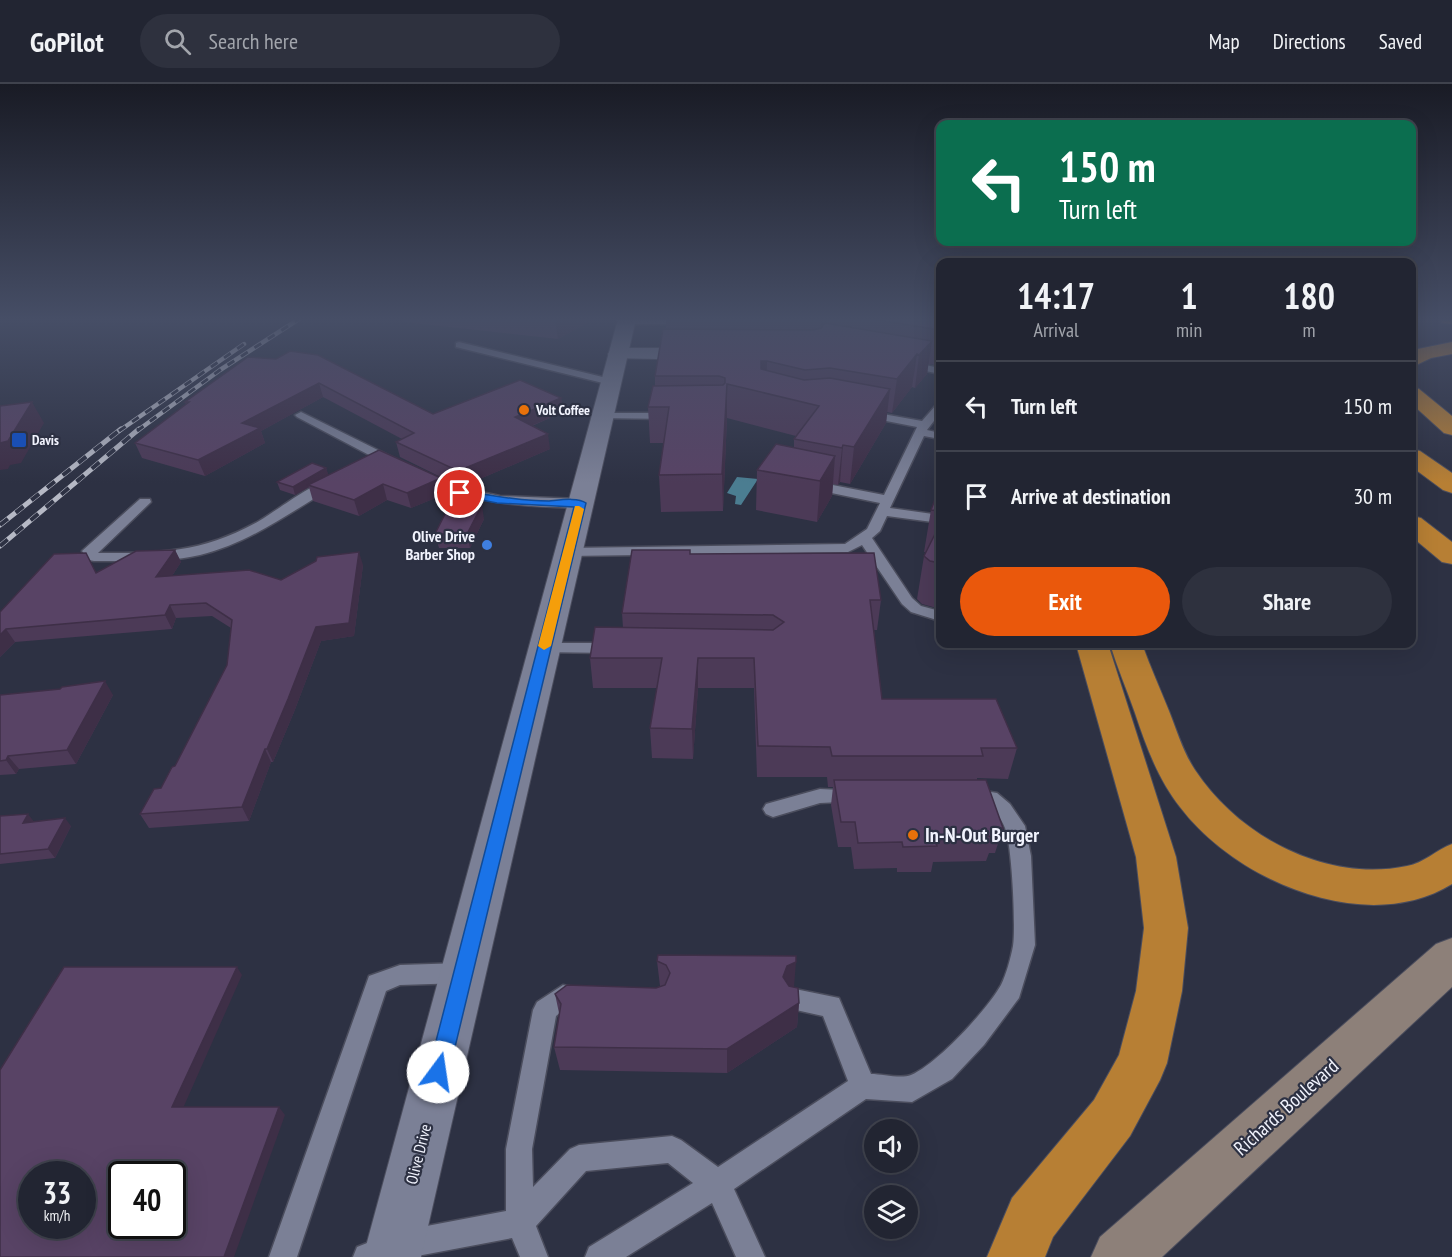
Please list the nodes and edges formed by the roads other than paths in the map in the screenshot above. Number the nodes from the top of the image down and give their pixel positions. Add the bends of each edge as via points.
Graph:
1 (613, 374) edge
2 (1416, 396) edge
3 (936, 412) edge
4 (859, 413) edge
5 (301, 415) dead end
6 (602, 416) junction
7 (684, 416) edge
8 (922, 428) junction
9 (1452, 428) edge
10 (936, 434) edge
11 (1416, 459) edge
12 (348, 473) edge
13 (798, 483) edge
14 (1452, 485) edge
15 (145, 502) dead end
16 (580, 503) junction
17 (885, 505) junction
18 (936, 518) edge
19 (1416, 527) edge
20 (864, 537) junction
21 (568, 552) junction
22 (1416, 552) edge
23 (1452, 556) edge
24 (1452, 575) edge
25 (936, 615) edge
26 (544, 648) junction
27 (1093, 648) edge
28 (1128, 648) edge
29 (624, 649) edge
30 (876, 796) edge
31 (956, 796) edge
32 (773, 809) dead end
33 (1452, 861) edge
34 (1452, 958) edge
35 (463, 973) junction
36 (598, 997) edge
37 (795, 1000) edge
38 (863, 1086) junction
39 (717, 1184) junction
40 (520, 1222) junction
41 (385, 1253) edge
42 (283, 1257) edge
43 (534, 1257) edge
44 (599, 1257) edge
45 (751, 1257) edge
46 (1016, 1257) edge
47 (1120, 1257) edge

1 - 6 street, Olive Drive
2 - 9 highway
3 - 8 lane
4 - 8 lane
5 - 16 lane via 373,458 470,495 545,504
6 - 7 lane
6 - 16 street, Olive Drive
8 - 10 lane
8 - 17 lane
11 - 14 highway
12 - 15 lane via 213,547 167,557 94,557 89,551
13 - 17 lane
16 - 21 street, Olive Drive
17 - 18 lane
17 - 20 lane via 873,531
19 - 23 highway
20 - 21 lane via 848,548
20 - 25 lane via 907,601 916,609
21 - 26 street, Olive Drive
22 - 24 highway
26 - 29 lane
26 - 35 street, Olive Drive
27 - 46 highway via 1156,857 1166,928 1159,991 1142,1063 1112,1118 1032,1218
28 - 33 highway via 1172,764 1209,814 1236,840 1278,864 1348,887 1416,883
30 - 32 lane via 820,796
31 - 38 lane via 990,798 1015,826 1021,856 1024,945 1011,990 975,1037 943,1070 912,1089
34 - 47 main road, Richards Boulevard
35 - 41 street, Olive Drive
35 - 42 lane via 400,975 376,984
36 - 40 lane via 563,996 545,1010 519,1149
37 - 38 lane via 831,1006
38 - 39 lane
39 - 40 lane via 672,1149 579,1158
39 - 44 lane
39 - 45 lane
40 - 41 lane
40 - 43 lane

